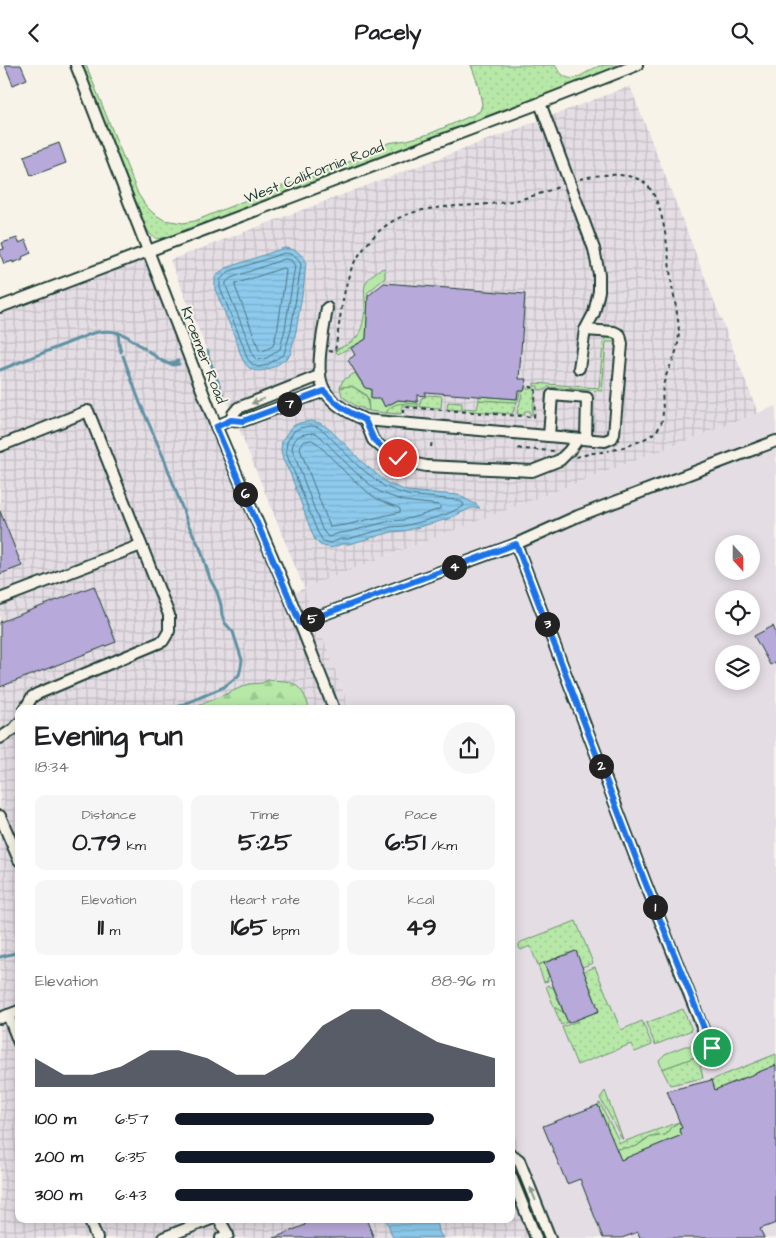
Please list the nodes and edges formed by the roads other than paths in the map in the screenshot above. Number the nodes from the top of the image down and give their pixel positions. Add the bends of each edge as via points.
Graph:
1 (76, 65) edge
2 (637, 65) edge
3 (540, 103) junction
4 (148, 251) junction
5 (0, 307) edge
6 (327, 308) dead end
7 (584, 330) junction
8 (579, 368) dead end
9 (319, 376) junction
10 (324, 391) junction
11 (231, 420) junction
12 (365, 420) junction
13 (216, 427) junction
14 (550, 436) junction
15 (582, 439) junction
16 (776, 441) edge
17 (0, 446) edge
18 (516, 544) junction
19 (141, 545) junction
20 (0, 599) edge
21 (300, 623) junction
22 (27, 705) edge
23 (332, 705) edge
24 (15, 728) edge
25 (0, 738) edge
26 (0, 816) edge
27 (2, 828) edge
28 (15, 852) edge
29 (4, 1017) edge
30 (15, 1034) edge
31 (715, 1050) dead end
32 (515, 1157) edge
33 (515, 1186) edge
34 (91, 1223) edge
35 (201, 1223) edge
36 (221, 1223) edge
37 (97, 1238) edge
38 (163, 1238) edge
39 (221, 1238) edge
40 (536, 1238) edge
41 (550, 1238) edge

1 - 4 street, Kroemer Road
2 - 3 street, West California Road
3 - 4 street, West California Road
3 - 7 street via 594,249 599,274 594,313
4 - 5 street, West California Road
4 - 13 street, Kroemer Road
6 - 9 street
7 - 8 street
7 - 15 street via 614,332 620,335 622,343 614,434 605,441
9 - 10 street
9 -> 11 street via 238,409
10 - 11 street via 243,421
10 - 12 street via 346,411
11 - 13 street
12 - 14 street
12 - 15 street via 374,440 386,451 407,462 426,466 532,471 560,460
13 - 21 street, Kroemer Road
14 - 15 street
14 - 15 street via 552,395 587,397
16 - 18 street via 578,516
17 - 19 street via 88,411
18 - 21 street
18 - 31 street via 645,882 709,1044
19 - 20 street
19 - 22 street via 169,615 169,631 163,641 37,694
21 - 23 street, Kroemer Road
24 - 25 street
26 - 27 street
27 - 28 street
29 - 30 street
41 -> 32 street
33 - 40 street
34 - 37 street
35 - 38 street
36 - 39 street via 228,1235

